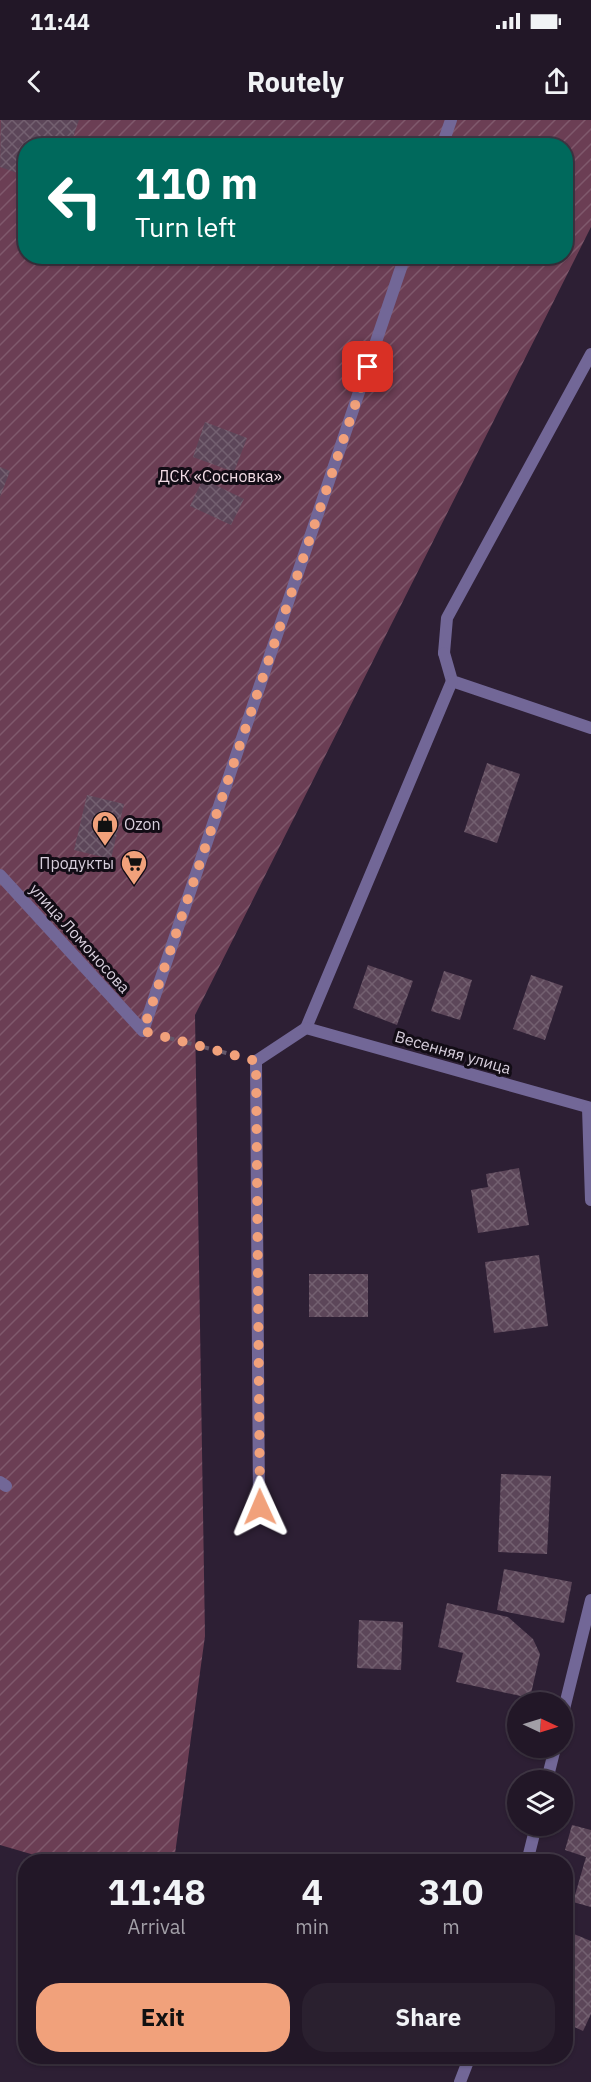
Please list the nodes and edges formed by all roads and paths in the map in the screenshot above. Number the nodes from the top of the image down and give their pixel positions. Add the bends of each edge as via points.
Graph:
1 (451, 120) edge
2 (445, 138) edge
3 (402, 264) edge
4 (591, 354) edge
5 (452, 681) junction
6 (591, 728) edge
7 (0, 875) edge
8 (306, 1028) junction
9 (143, 1031) junction
10 (256, 1061) junction
11 (589, 1108) edge
12 (591, 1200) edge
13 (260, 1507) dead end
14 (591, 1600) edge
15 (568, 1692) edge
16 (534, 1836) edge
17 (529, 1854) edge
18 (467, 2064) edge
19 (460, 2082) edge

1 - 2 street
3 - 9 street, улица Ломоносова
4 - 5 street via 447,618 444,653
5 - 6 street
5 - 8 street
7 - 9 street, улица Ломоносова
8 - 10 street
8 - 11 street, Весенняя улица
9 - 10 path
10 - 13 street
11 - 12 street
14 - 15 street
16 - 17 street
18 - 19 street

